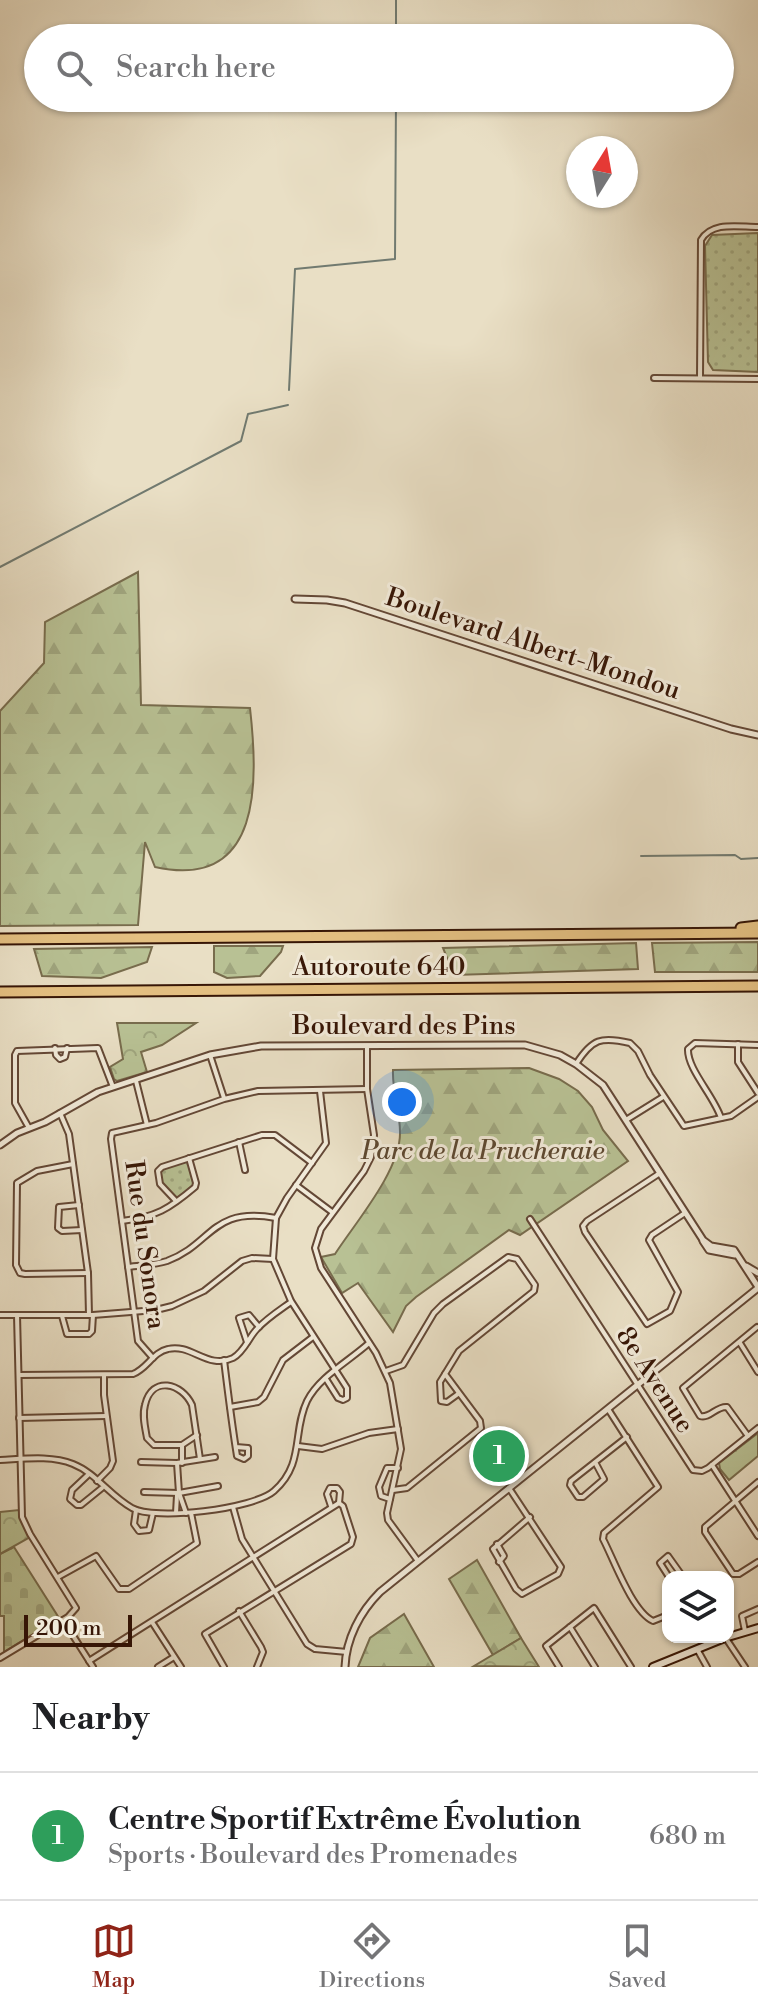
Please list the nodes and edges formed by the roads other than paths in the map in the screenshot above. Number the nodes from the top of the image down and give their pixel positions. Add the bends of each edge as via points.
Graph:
1 (758, 227) edge
2 (654, 378) dead end
3 (700, 378) junction
4 (758, 379) edge
5 (295, 599) dead end
6 (758, 735) edge
7 (758, 926) edge
8 (706, 933) junction
9 (758, 933) edge
10 (0, 939) edge
11 (758, 986) edge
12 (0, 992) edge
13 (738, 1044) junction
14 (367, 1045) junction
15 (758, 1045) edge
16 (55, 1048) junction
17 (67, 1048) junction
18 (210, 1055) junction
19 (576, 1064) junction
20 (136, 1081) junction
21 (113, 1087) junction
22 (367, 1089) junction
23 (320, 1091) junction
24 (758, 1095) edge
25 (663, 1097) junction
26 (224, 1099) junction
27 (60, 1113) junction
28 (721, 1118) junction
29 (626, 1120) junction
30 (147, 1125) junction
31 (29, 1128) junction
32 (239, 1142) junction
33 (0, 1145) edge
34 (189, 1158) junction
35 (312, 1163) junction
36 (73, 1164) junction
37 (245, 1170) dead end
38 (660, 1173) junction
39 (296, 1185) junction
40 (176, 1201) junction
41 (79, 1205) junction
42 (332, 1212) junction
43 (686, 1213) junction
44 (276, 1218) junction
45 (530, 1219) dead end
46 (122, 1221) junction
47 (82, 1230) junction
48 (273, 1259) junction
49 (742, 1264) junction
50 (128, 1267) junction
51 (88, 1273) junction
52 (758, 1273) edge
53 (758, 1288) edge
54 (291, 1302) junction
55 (134, 1313) junction
56 (0, 1315) edge
57 (17, 1315) junction
58 (91, 1315) junction
59 (62, 1316) junction
60 (259, 1327) junction
61 (757, 1327) edge
62 (313, 1337) junction
63 (247, 1342) junction
64 (739, 1342) junction
65 (369, 1343) junction
66 (153, 1358) junction
67 (224, 1360) junction
68 (386, 1371) junction
69 (335, 1372) junction
70 (758, 1372) edge
71 (445, 1374) junction
72 (19, 1375) junction
73 (104, 1376) junction
74 (326, 1379) junction
75 (637, 1386) junction
76 (458, 1394) junction
77 (230, 1407) junction
78 (608, 1409) junction
79 (106, 1416) junction
80 (19, 1418) junction
81 (758, 1428) edge
82 (398, 1429) junction
83 (197, 1435) junction
84 (748, 1436) junction
85 (627, 1437) junction
86 (182, 1445) junction
87 (298, 1446) junction
88 (236, 1447) dead end
89 (215, 1457) dead end
90 (20, 1459) junction
91 (200, 1459) junction
92 (0, 1460) edge
93 (141, 1462) dead end
94 (595, 1462) junction
95 (180, 1463) junction
96 (712, 1465) junction
97 (398, 1468) junction
98 (89, 1474) junction
99 (97, 1481) junction
100 (758, 1482) edge
101 (218, 1486) dead end
102 (103, 1487) junction
103 (509, 1488) junction
104 (393, 1490) junction
105 (144, 1492) dead end
106 (179, 1493) junction
107 (390, 1499) junction
108 (735, 1500) junction
109 (339, 1503) junction
110 (331, 1506) junction
111 (233, 1507) junction
112 (136, 1510) junction
113 (153, 1513) junction
114 (176, 1513) junction
115 (188, 1513) junction
116 (530, 1517) junction
117 (758, 1536) edge
118 (253, 1557) junction
119 (418, 1561) junction
120 (758, 1562) edge
121 (665, 1571) edge
122 (679, 1571) edge
123 (58, 1577) junction
124 (274, 1591) junction
125 (758, 1609) edge
126 (239, 1611) junction
127 (662, 1617) edge
128 (63, 1620) junction
129 (152, 1621) junction
130 (570, 1627) junction
131 (758, 1628) edge
132 (745, 1632) junction
133 (734, 1635) edge
134 (712, 1643) edge
135 (730, 1643) edge
136 (697, 1649) junction
137 (347, 1652) junction
138 (174, 1657) junction
139 (0, 1658) edge
140 (89, 1661) junction
141 (668, 1664) edge
142 (93, 1667) edge
143 (158, 1667) edge
144 (181, 1667) edge
145 (224, 1667) edge
146 (257, 1667) edge
147 (345, 1667) edge
148 (559, 1667) edge
149 (595, 1667) edge
150 (631, 1667) edge
151 (653, 1667) edge
152 (707, 1667) edge
153 (745, 1667) edge

1 - 3 street via 715,228 701,240
2 - 3 street
3 - 4 street
5 - 6 street, Boulevard Albert-Mondou via 345,603
7 - 8 highway
8 - 9 highway, Autoroute 640
8 - 10 highway, Autoroute 640
11 - 12 highway, Autoroute 640
13 - 15 street
13 - 24 street via 738,1062
13 - 28 street via 695,1043 688,1049
14 - 18 street, Boulevard des Pins via 261,1046
14 - 19 street, Boulevard des Pins via 525,1045
14 - 22 street
16 - 17 street
16 - 17 street via 62,1059
16 - 31 street via 16,1052 15,1103
17 - 21 street via 98,1048
18 - 20 street, Boulevard des Pins
18 - 26 street
19 - 25 street via 596,1041 630,1043
19 - 29 street, Boulevard des Pins via 603,1085
20 - 21 street, Boulevard des Pins
20 - 30 street
21 - 27 street, Boulevard des Pins
22 - 23 street
22 - 42 street via 374,1135 371,1157
23 - 26 street via 258,1091
23 - 35 street via 326,1143
24 - 28 street
25 - 28 street via 684,1126
25 - 29 street
26 - 30 street
27 - 31 street, Boulevard des Pins
27 - 36 street
29 - 38 street, Boulevard des Pins
30 - 46 street, Rue du Sonora via 112,1133
31 - 33 street, Boulevard des Pins
32 - 34 street
32 - 35 street via 271,1134
32 - 37 street
34 - 40 street via 196,1185
34 - 40 street via 158,1171 160,1184
35 - 39 street
36 - 41 street
36 - 51 street via 37,1171 17,1183 16,1265 25,1274
38 - 43 street, Boulevard des Pins
38 - 43 street via 583,1226 647,1324 675,1306 678,1292 649,1240
39 - 42 street
39 - 44 street
40 - 46 street via 154,1216
41 - 47 street
41 - 47 street via 59,1207 57,1224 62,1231
42 - 65 street via 318,1235 316,1254
43 - 49 street, Boulevard des Pins via 709,1250 737,1255
44 - 48 street
44 - 50 street via 236,1217 167,1261
45 - 75 street, 8e Avenue
46 - 50 street, Rue du Sonora
47 - 51 street
48 - 54 street
48 - 55 street via 242,1261 188,1300
49 - 52 street
49 - 53 street
50 - 55 street, Rue du Sonora
51 - 58 street
53 - 75 street
54 - 60 street
54 - 62 street
55 - 58 street
55 - 66 street, Rue du Sonora via 138,1341
56 - 57 street
57 - 59 street
57 - 72 street
58 - 59 street
58 - 59 street via 92,1331 83,1335 67,1334
60 - 63 street
60 - 63 street via 249,1315 239,1318
61 - 64 street
62 - 69 street
62 - 77 street via 283,1360 264,1397
63 - 67 street via 237,1355
64 - 70 street
64 - 84 street via 683,1388 700,1416 727,1407
65 - 68 street
65 - 69 street
66 - 67 street via 177,1347
66 - 73 street via 139,1372
67 - 77 street
68 - 71 street via 403,1365 443,1304 508,1257 517,1259 534,1291 459,1351
68 - 82 street
69 - 74 street
69 - 74 street via 347,1388 347,1398 338,1398
71 - 76 street
71 - 76 street via 441,1401
72 - 73 street
72 - 80 street
73 - 79 street
74 - 87 street via 304,1407
75 - 78 street
75 - 96 street, 8e Avenue via 689,1466 697,1472
76 - 104 street via 481,1428 407,1488
77 - 88 street
78 - 85 street
78 - 103 street
79 - 80 street
79 - 99 street via 113,1461
80 - 90 street
81 - 84 street
82 - 87 street via 322,1449
82 - 97 street
83 - 86 street
83 - 86 street via 184,1392 172,1385 155,1388 144,1406 147,1438 154,1445
83 - 91 street
84 - 96 street
85 - 94 street
85 - 127 street via 658,1487 602,1536 646,1617
86 - 95 street
87 - 111 street via 273,1492
89 - 91 street
90 - 92 street
90 - 98 street via 64,1461
90 - 123 street via 22,1517
91 - 95 street
93 - 95 street
94 - 94 street via 571,1481 578,1497 604,1479
95 - 106 street
96 - 108 street
97 - 104 street
97 - 107 street via 387,1468 379,1487 381,1496
98 - 99 street
98 - 102 street via 72,1490 73,1503 81,1505
99 - 102 street
100 - 108 street
101 - 106 street
102 - 112 street
103 - 116 street
103 - 119 street
104 - 107 street
105 - 106 street
106 - 114 street
106 - 115 street
107 - 119 street via 390,1524
108 - 117 street
108 - 120 street via 707,1523 705,1532 733,1574
109 - 110 street
109 - 110 street via 340,1492 330,1488
109 - 124 street via 353,1542
110 - 118 street
111 - 115 street
111 - 118 street via 239,1533
112 - 113 street
112 - 113 street via 139,1531 149,1530
113 - 114 street
114 - 115 street
115 - 123 street via 197,1543 129,1589 119,1589 96,1556
116 - 116 street via 560,1564 559,1572 522,1594 493,1552
118 - 124 street
118 - 129 street
119 - 137 street via 373,1599
121 - 122 street via 660,1563 668,1556
123 - 128 street via 76,1605
124 - 126 street
124 - 137 street via 310,1646
125 - 132 street via 742,1616
126 - 145 street via 205,1634
126 - 146 street via 263,1652
128 - 139 street
128 - 140 street
129 - 138 street
129 - 140 street
130 - 148 street via 546,1646
130 - 149 street
130 - 150 street via 594,1608
131 - 132 main road
132 - 133 main road
134 - 136 main road
135 - 153 street
136 - 141 main road
136 - 152 street
137 - 147 street
138 - 143 street
138 - 144 street
140 - 142 street
141 - 151 main road

